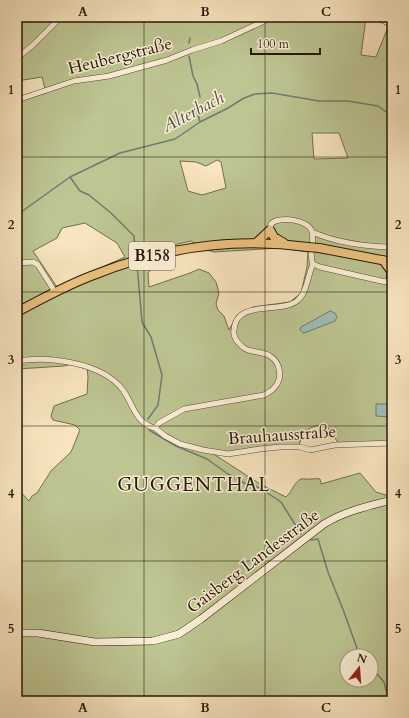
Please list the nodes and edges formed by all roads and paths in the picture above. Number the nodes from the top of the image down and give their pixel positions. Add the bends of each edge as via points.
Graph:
1 (61, 17) edge
2 (273, 17) edge
3 (365, 17) edge
4 (391, 23) edge
5 (17, 58) edge
6 (17, 100) edge
7 (270, 230) junction
8 (312, 232) junction
9 (256, 243) junction
10 (392, 243) edge
11 (286, 244) junction
12 (383, 260) junction
13 (392, 262) edge
14 (17, 263) edge
15 (313, 264) junction
16 (392, 278) edge
17 (55, 292) junction
18 (17, 312) edge
19 (17, 361) edge
20 (155, 428) junction
21 (392, 443) edge
22 (392, 500) edge
23 (17, 633) edge

1 - 5 street
2 - 6 street, Heubergstraße via 216,43 167,60 109,76 74,81
3 - 4 street
7 - 8 street via 272,222 294,220 306,224
7 - 9 main road
7 - 11 main road via 274,237
8 - 10 street via 368,246 387,247
8 - 15 street
9 - 11 main road, B158
9 - 17 main road, B158 via 193,248 144,258 96,274
11 - 12 main road, B158, bridge
12 - 13 main road, B158
12 - 16 main road
14 - 17 street via 33,262 38,265
15 - 16 street via 381,281 387,282
15 - 20 street via 303,294 298,301 244,312 235,323 235,338 244,348 270,356 279,367 280,379 274,388 264,395 184,409
17 - 18 main road, B158
19 - 20 street, Brauhausstraße via 29,359 76,363 106,375 122,389 143,424
20 - 21 street, Brauhausstraße via 180,444 228,454 280,447 310,450 335,445
22 - 23 main road, Gaisberg Landesstraße via 345,513 324,524 179,634 153,641 95,642 38,633

